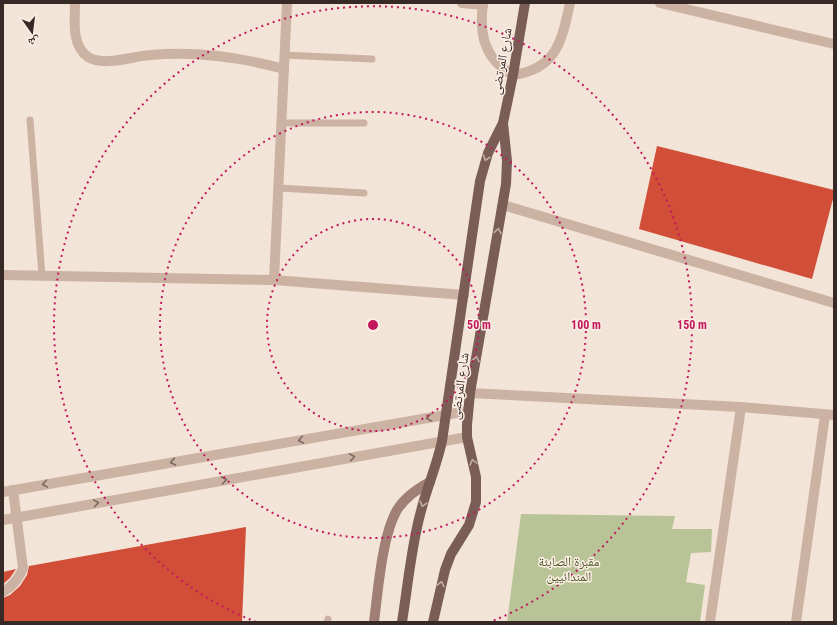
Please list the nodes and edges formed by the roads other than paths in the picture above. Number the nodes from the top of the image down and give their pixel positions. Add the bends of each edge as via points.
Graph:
1 (75, 3) edge
2 (286, 3) edge
3 (462, 3) edge
4 (525, 3) edge
5 (570, 3) edge
6 (660, 3) edge
7 (483, 4) edge
8 (834, 44) edge
9 (284, 55) junction
10 (372, 59) dead end
11 (284, 69) junction
12 (513, 75) junction
13 (30, 120) dead end
14 (282, 123) junction
15 (364, 123) dead end
16 (502, 123) junction
17 (279, 188) junction
18 (364, 193) dead end
19 (503, 205) junction
20 (3, 275) edge
21 (42, 276) junction
22 (274, 280) junction
23 (464, 294) junction
24 (834, 303) edge
25 (470, 393) junction
26 (741, 407) junction
27 (468, 411) junction
28 (446, 415) junction
29 (829, 415) edge
30 (467, 437) junction
31 (442, 440) junction
32 (430, 482) junction
33 (13, 490) junction
34 (3, 492) edge
35 (17, 518) junction
36 (3, 520) edge
37 (3, 592) edge
38 (374, 622) edge
39 (402, 622) edge
40 (433, 622) edge
41 (710, 622) edge
42 (796, 622) edge

1 - 11 street via 78,44 87,56 94,60 200,54 257,62
2 - 9 street
3 - 7 street
4 - 12 main road, شارع المرتضى
5 - 12 street via 564,32 556,51 537,68
6 - 8 street
7 - 12 street via 482,31 487,49 497,64
9 - 10 lane
9 - 11 street
11 - 14 street
12 - 16 main road, شارع المرتضى
13 - 21 lane
14 - 15 lane
14 - 17 street
16 - 19 main road, شارع المرتضى via 507,161
16 -> 23 main road, شارع المرتضى via 483,167
17 - 18 lane
17 - 22 street
19 - 24 street
25 -> 19 main road, شارع المرتضى
20 - 21 street
21 - 22 street
22 - 23 street
23 - 28 main road, شارع المرتضى
25 - 26 street
25 - 27 main road, شارع المرتضى
26 - 29 street
26 - 41 street
27 - 28 street
27 - 30 main road, شارع المرتضى
28 - 31 main road, شارع المرتضى
28 -> 33 street
29 - 42 street
30 - 31 street
40 -> 30 main road, شارع المرتضى via 444,570 469,525 476,502 476,477
31 - 32 main road, شارع المرتضى
35 -> 31 street
32 - 38 main road via 406,498 391,522
32 -> 39 main road, شارع المرتضى via 414,541
33 - 34 street
33 - 35 street
35 - 36 street
35 - 37 street via 22,568 18,579

